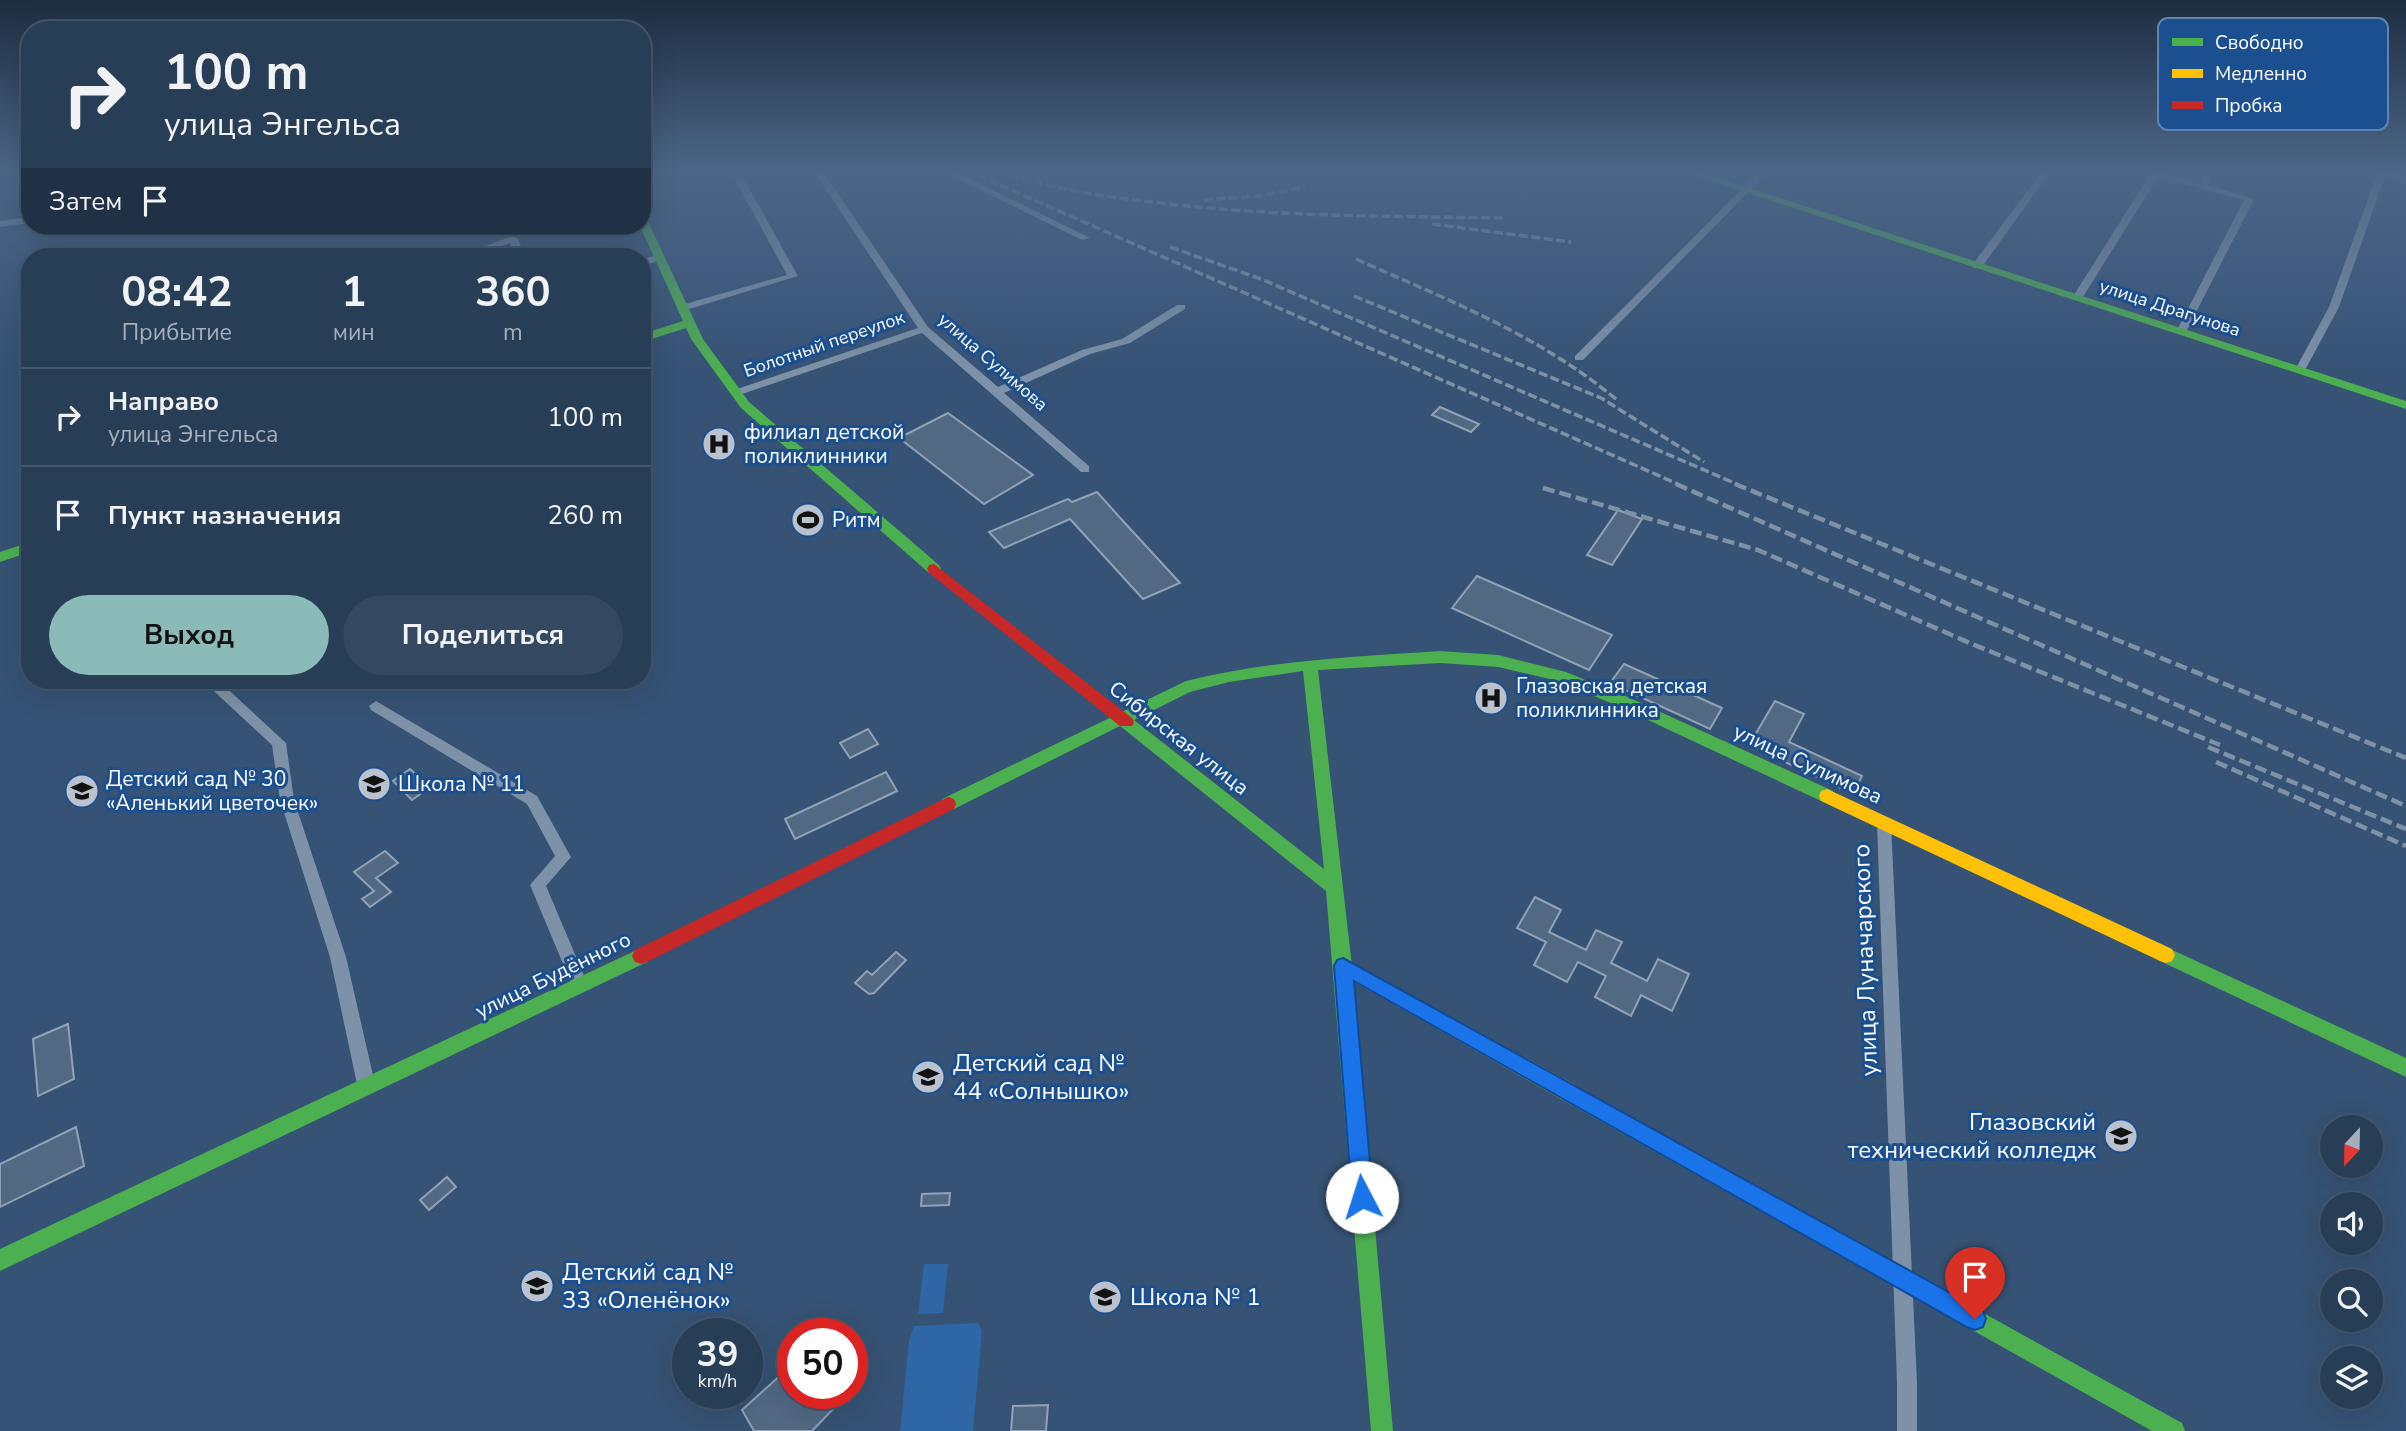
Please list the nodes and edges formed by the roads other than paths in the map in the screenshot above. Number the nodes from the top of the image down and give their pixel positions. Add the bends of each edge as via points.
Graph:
1 (650, 237) edge
2 (771, 237) edge
3 (862, 237) edge
4 (1700, 237) edge
5 (1887, 237) edge
6 (1999, 237) edge
7 (2116, 237) edge
8 (2230, 237) edge
9 (2358, 237) edge
10 (486, 248) edge
11 (516, 248) edge
12 (660, 258) junction
13 (651, 260) edge
14 (1977, 266) junction
15 (2077, 298) junction
16 (1181, 307) dead end
17 (685, 315) junction
18 (651, 327) edge
19 (924, 329) junction
20 (2181, 332) junction
21 (651, 333) edge
22 (1579, 358) dead end
23 (2300, 370) junction
24 (998, 391) junction
25 (735, 393) junction
26 (2406, 405) edge
27 (1085, 469) dead end
28 (21, 542) edge
29 (0, 549) edge
30 (21, 550) edge
31 (0, 557) edge
32 (1310, 664) junction
33 (219, 689) edge
34 (376, 706) dead end
35 (1122, 720) junction
36 (1884, 823) junction
37 (1334, 887) junction
38 (1343, 966) junction
39 (580, 985) junction
40 (2406, 1068) edge
41 (366, 1084) junction
42 (0, 1260) edge
43 (1903, 1278) junction
44 (1382, 1431) edge
45 (1907, 1431) edge
46 (2174, 1431) edge

1 - 12 main road, Сибирская улица
2 - 17 street via 793,276
3 - 19 street, улица Сулимова
4 - 22 street
5 - 14 main road, улица Драгунова
6 - 14 street
7 - 15 street
8 - 20 street
9 - 23 street via 2334,307
10 - 11 street via 513,239
12 - 13 street
12 - 17 main road, Сибирская улица
14 - 15 main road, улица Драгунова
15 - 20 main road, улица Драгунова
16 - 24 street via 1126,341 1086,352
17 - 18 main road
17 - 21 main road
17 - 25 main road, Сибирская улица
19 - 24 street, улица Сулимова
19 - 25 street, Болотный переулок
20 - 23 main road, улица Драгунова
23 - 26 main road, улица Драгунова
24 - 27 street, улица Сулимова
25 - 35 main road, Сибирская улица via 802,458 904,545
28 - 29 main road
30 - 31 main road
32 - 35 main road, улица Сулимова via 1203,681
32 - 36 main road, улица Сулимова via 1473,658 1545,672 1619,700
32 - 37 main road
33 - 41 street via 279,743 287,800 338,957
34 - 39 street via 532,800 563,857 538,886
35 - 37 main road, Сибирская улица
35 - 39 main road, улица Будённого
36 - 40 main road, улица Сулимова
36 - 43 street, улица Луначарского
37 - 38 main road
38 - 43 main road
38 - 44 main road
39 - 41 main road, улица Будённого
41 - 42 main road, улица Будённого
43 - 45 street, улица Луначарского
43 - 46 main road

